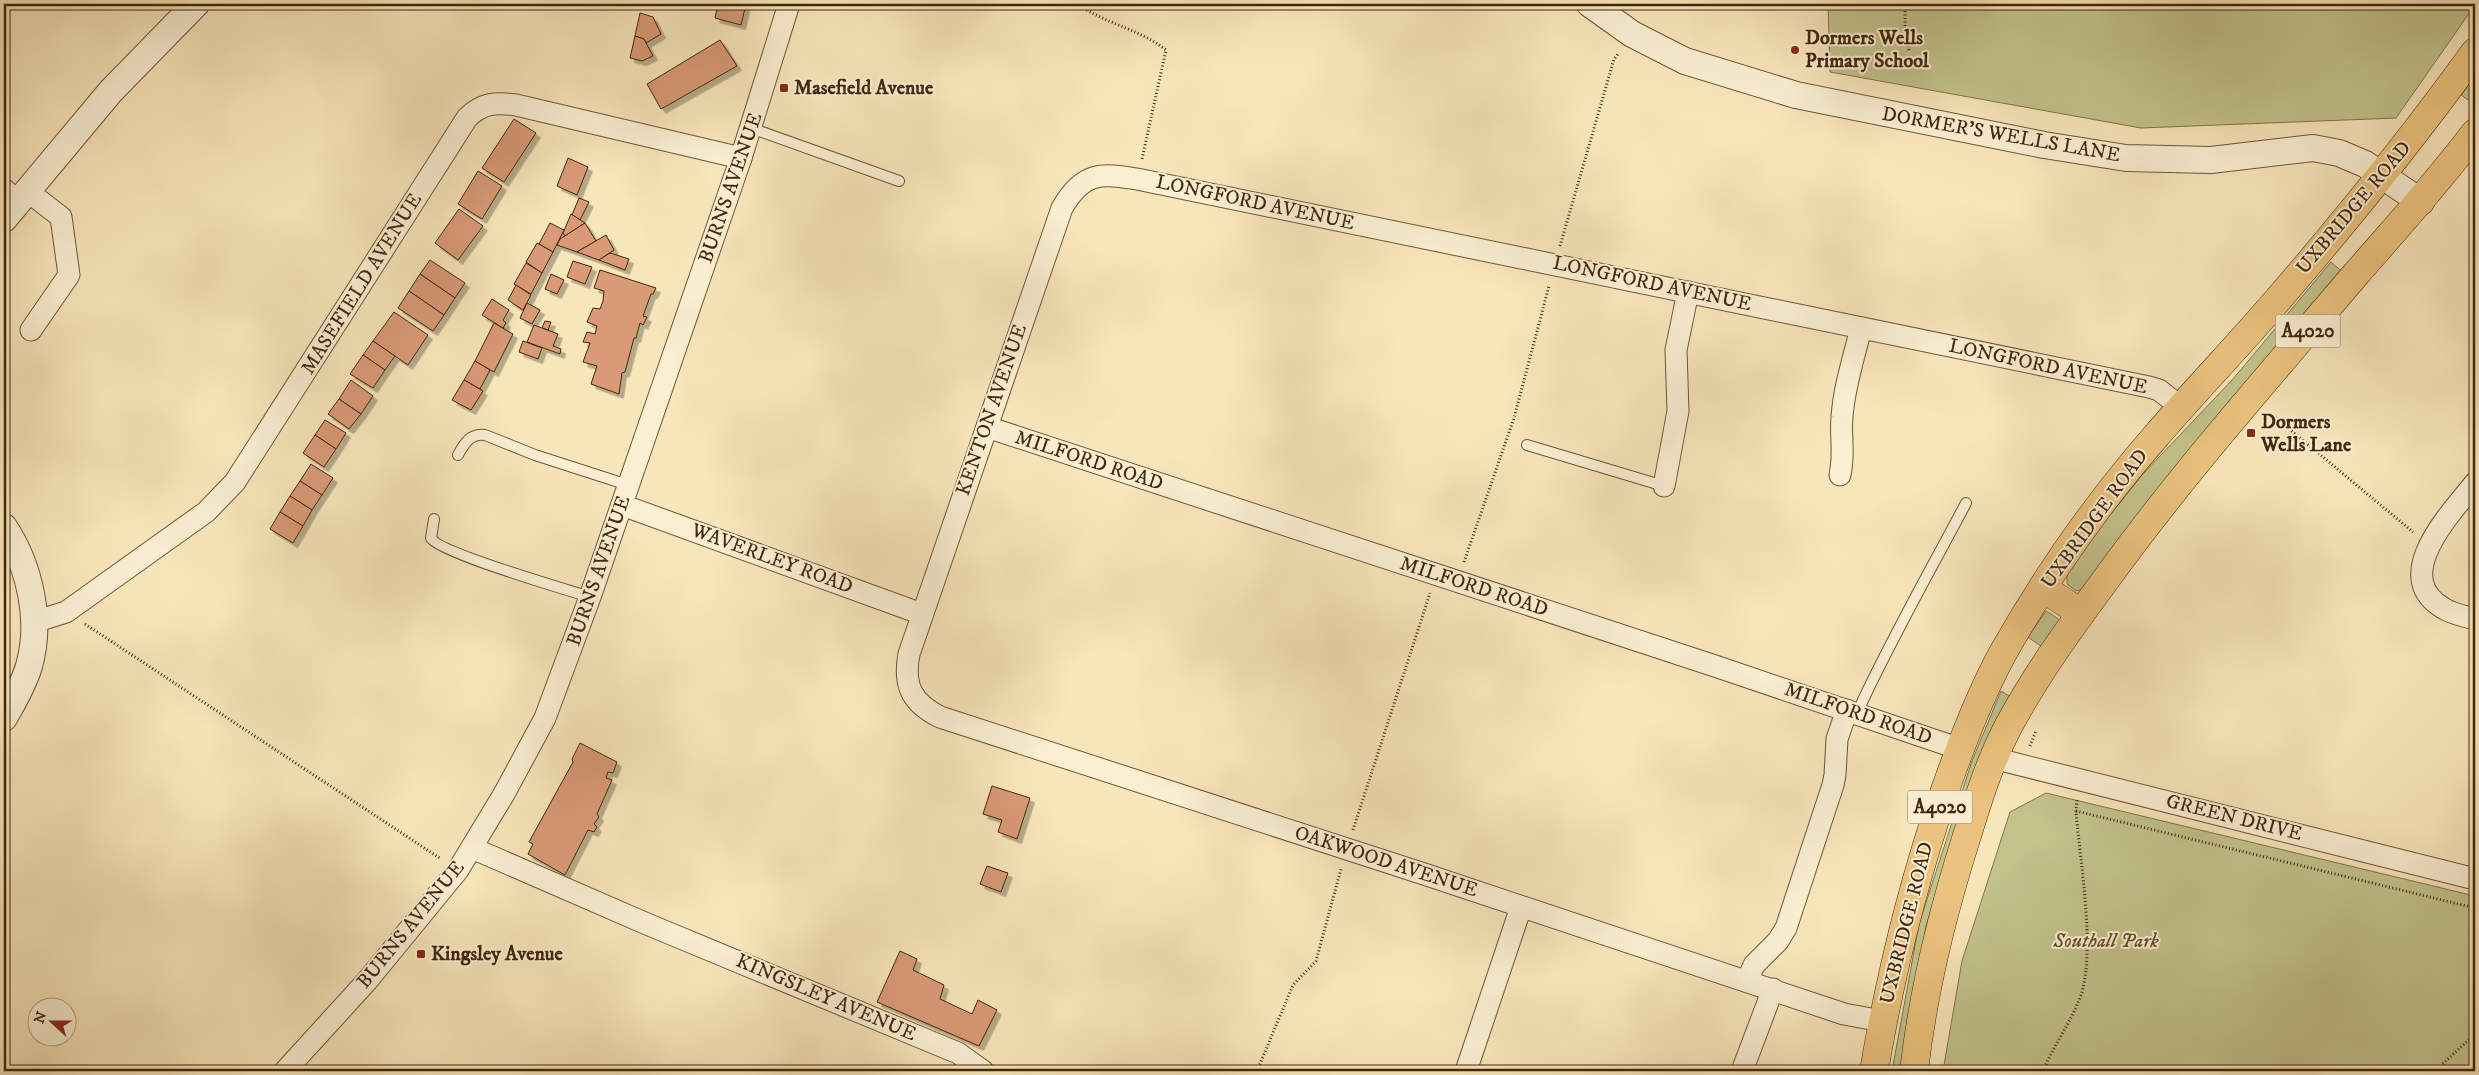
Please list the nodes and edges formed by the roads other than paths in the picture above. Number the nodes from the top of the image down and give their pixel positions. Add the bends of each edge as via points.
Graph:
1 (196, 4) edge
2 (789, 4) edge
3 (1590, 4) edge
4 (2475, 52) edge
5 (751, 128) junction
6 (2475, 133) edge
7 (741, 158) junction
8 (2382, 174) junction
9 (1116, 175) joint
10 (899, 181) dead end
11 (17, 190) edge
12 (2421, 202) junction
13 (4, 219) edge
14 (1688, 292) junction
15 (1861, 328) junction
16 (31, 330) dead end
17 (2182, 408) junction
18 (987, 428) junction
19 (1527, 445) dead end
20 (458, 455) dead end
21 (1840, 475) dead end
22 (2475, 483) edge
23 (1664, 486) joint
24 (625, 495) junction
25 (1966, 503) dead end
26 (434, 519) dead end
27 (4, 527) edge
28 (2043, 588) junction
29 (590, 597) junction
30 (2081, 612) junction
31 (922, 614) junction
32 (2475, 619) edge
33 (34, 622) junction
34 (907, 679) joint
35 (1852, 711) junction
36 (4, 718) edge
37 (1960, 749) junction
38 (1994, 758) junction
39 (472, 848) junction
40 (2475, 879) edge
41 (1521, 907) junction
42 (1747, 981) junction
43 (1773, 989) junction
44 (1882, 1022) junction
45 (284, 1071) edge
46 (983, 1071) edge
47 (1466, 1071) edge
48 (1742, 1071) edge
49 (1874, 1071) edge
50 (1914, 1071) edge

1 - 11 street
2 - 5 street, BURNS AVENUE
3 - 8 street, DORMER'S WELLS LANE via 1632,34 1685,61 1756,84 1878,112 2126,158 2183,161 2251,157 2313,148 2352,157
4 - 8 main road, UXBRIDGE ROAD / A4020
5 - 7 street, BURNS AVENUE
5 - 10 lane
6 - 12 main road, UXBRIDGE ROAD / A4020
7 - 24 street, BURNS AVENUE
7 - 33 street, MASEFIELD AVENUE via 516,105 491,103 476,109 467,118 235,482 206,512 66,612
8 - 12 street, DORMER'S WELLS LANE
8 - 17 main road, UXBRIDGE ROAD / A4020
9 - 14 street, LONGFORD AVENUE
9 - 18 street, KENTON AVENUE via 1092,177 1082,182 1062,208
11 - 13 street
11 - 16 street via 61,217 68,275
12 - 30 main road, UXBRIDGE ROAD / A4020 via 2169,494
14 - 15 street, LONGFORD AVENUE
14 - 23 street via 1676,350 1678,411
15 - 17 street, LONGFORD AVENUE via 2149,387 2160,390
15 - 21 street via 1843,402 1844,454
17 - 28 main road, UXBRIDGE ROAD / A4020 via 2098,507
18 - 31 street, KENTON AVENUE
18 - 35 street, MILFORD ROAD
19 - 23 lane
20 - 24 lane via 466,441 477,434 485,435
22 - 32 street via 2429,546 2422,564 2430,596 2443,608
24 - 29 street, BURNS AVENUE
24 - 31 street, WAVERLEY ROAD
25 - 35 lane
26 - 29 lane via 431,538 438,544
27 - 33 street via 24,570
28 - 30 main road
28 - 37 main road, UXBRIDGE ROAD / A4020 via 2002,654
29 - 39 street, BURNS AVENUE via 545,718
30 - 38 main road, UXBRIDGE ROAD / A4020 via 2016,712
31 - 34 street, KENTON AVENUE via 909,654
33 - 36 street via 28,669
34 - 41 street, OAKWOOD AVENUE via 920,705 940,717
35 - 37 street, MILFORD ROAD
35 - 42 street via 1837,740 1836,775 1786,928 1754,965
37 - 44 main road, UXBRIDGE ROAD / A4020 via 1908,908
38 - 40 street, GREEN DRIVE
38 - 50 main road, UXBRIDGE ROAD / A4020 via 1966,837 1931,959
39 - 45 street, BURNS AVENUE via 458,870 367,981
39 - 46 street, KINGSLEY AVENUE via 958,1053
41 - 42 street, OAKWOOD AVENUE
41 - 47 street
42 - 43 street, OAKWOOD AVENUE
43 - 44 street, OAKWOOD AVENUE via 1844,1014
43 - 48 street
44 - 49 main road, UXBRIDGE ROAD / A4020

